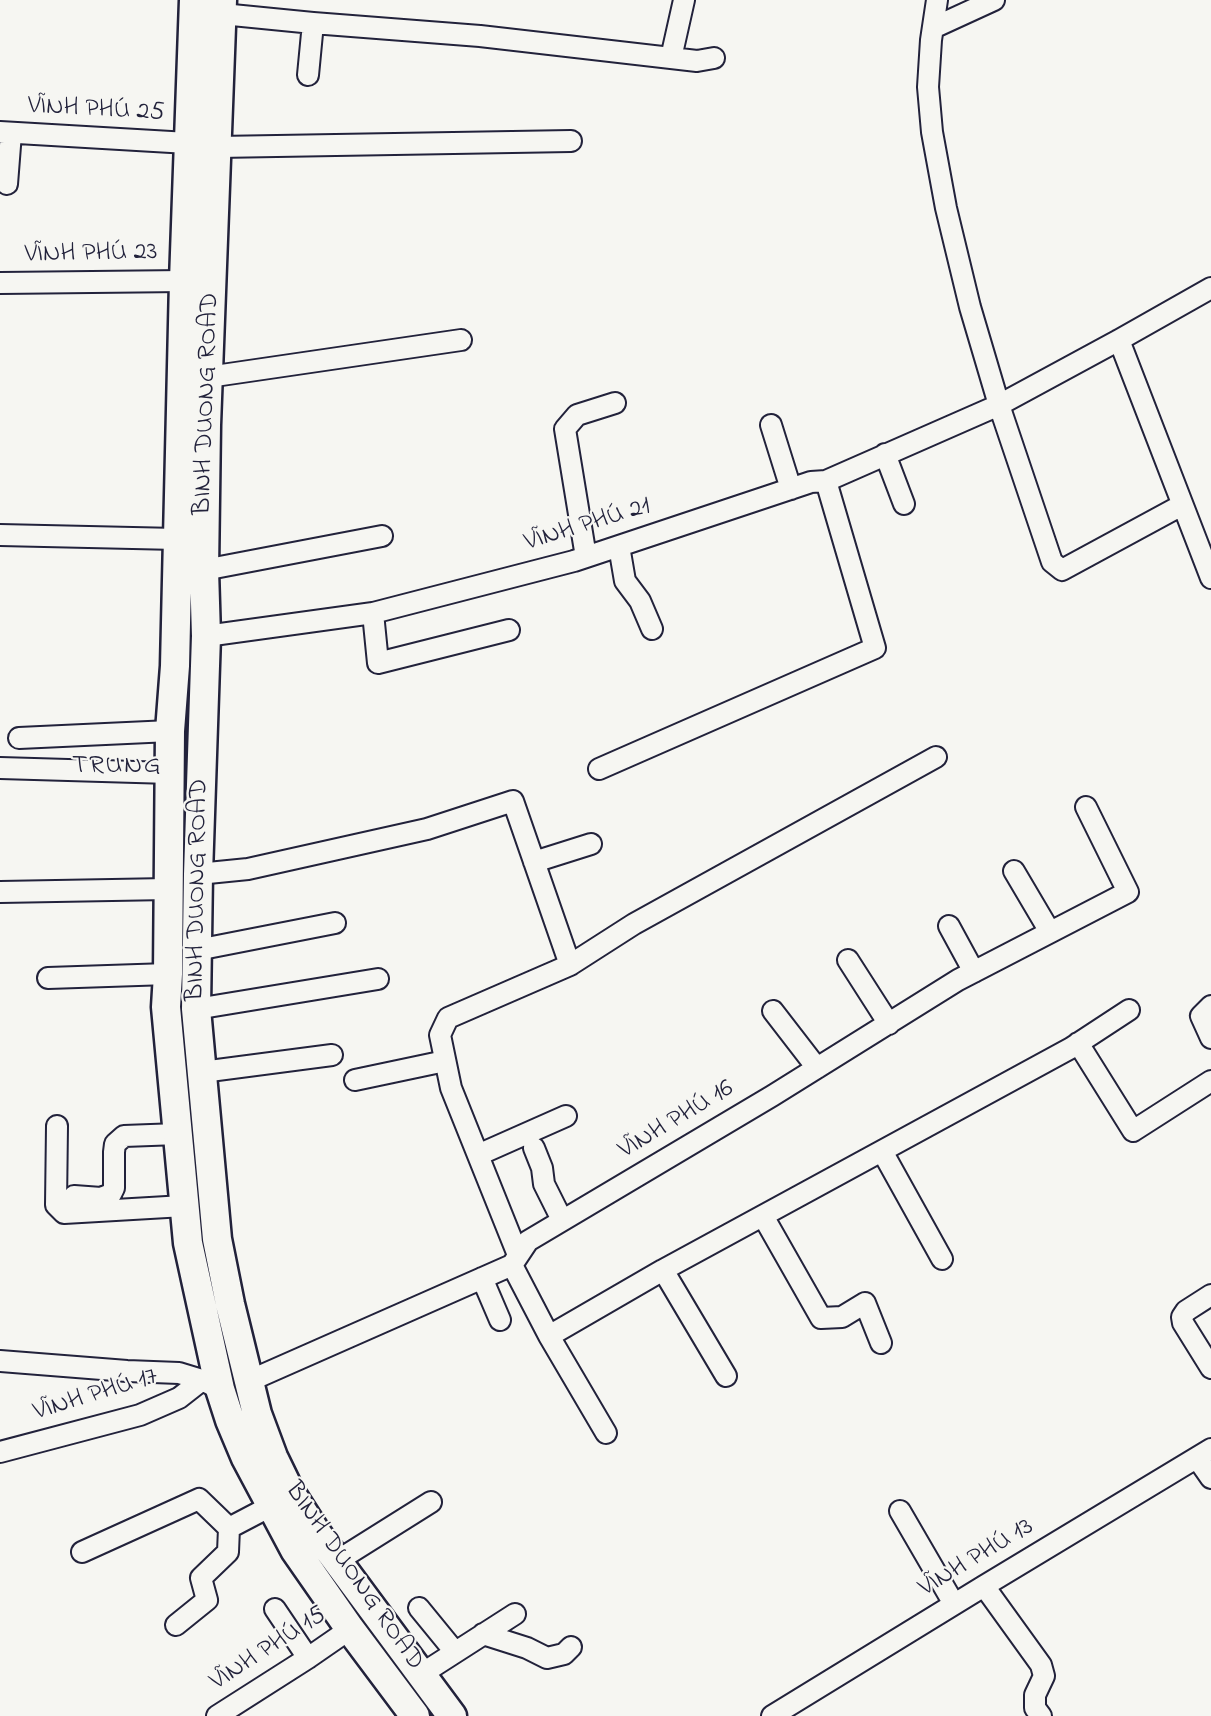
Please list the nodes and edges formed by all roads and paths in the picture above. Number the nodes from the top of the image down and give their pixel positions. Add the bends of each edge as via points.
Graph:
1 (194, 0) edge
2 (684, 0) edge
3 (937, 0) edge
4 (994, 0) edge
5 (222, 7) edge
6 (313, 23) junction
7 (933, 28) junction
8 (671, 58) junction
9 (714, 58) dead end
10 (308, 75) dead end
11 (5, 133) edge
12 (571, 141) dead end
13 (189, 143) junction
14 (218, 147) junction
15 (7, 184) dead end
16 (184, 281) junction
17 (0, 283) edge
18 (1211, 288) edge
19 (461, 340) dead end
20 (1119, 340) junction
21 (208, 377) junction
22 (615, 403) dead end
23 (999, 405) junction
24 (771, 424) dead end
25 (885, 454) junction
26 (826, 481) junction
27 (791, 489) junction
28 (904, 504) dead end
29 (1182, 505) junction
30 (0, 535) edge
31 (381, 536) dead end
32 (177, 539) junction
33 (619, 546) junction
34 (586, 557) junction
35 (204, 570) junction
36 (1211, 578) edge
37 (373, 613) junction
38 (652, 629) dead end
39 (509, 630) dead end
40 (206, 636) junction
41 (176, 639) junction
42 (170, 731) junction
43 (19, 738) dead end
44 (936, 757) dead end
45 (0, 768) edge
46 (599, 769) dead end
47 (170, 774) junction
48 (1086, 807) dead end
49 (591, 844) dead end
50 (534, 862) junction
51 (1014, 871) dead end
52 (198, 874) junction
53 (168, 890) junction
54 (0, 892) edge
55 (335, 923) dead end
56 (949, 926) dead end
57 (1050, 932) junction
58 (197, 950) junction
59 (848, 960) dead end
60 (570, 965) junction
61 (974, 972) junction
62 (168, 974) junction
63 (48, 978) dead end
64 (378, 979) dead end
65 (1211, 1006) edge
66 (196, 1009) junction
67 (1129, 1010) dead end
68 (773, 1011) dead end
69 (889, 1024) junction
70 (1211, 1038) edge
71 (1078, 1043) junction
72 (332, 1056) dead end
73 (445, 1061) junction
74 (816, 1068) junction
75 (202, 1072) junction
76 (355, 1080) dead end
77 (1211, 1081) edge
78 (566, 1116) dead end
79 (57, 1126) dead end
80 (178, 1134) junction
81 (534, 1148) dead end
82 (882, 1151) junction
83 (478, 1155) junction
84 (74, 1196) dead end
85 (184, 1206) junction
86 (763, 1216) junction
87 (562, 1220) junction
88 (942, 1259) dead end
89 (515, 1260) junction
90 (663, 1270) junction
91 (482, 1278) junction
92 (1211, 1295) edge
93 (500, 1320) dead end
94 (549, 1335) junction
95 (881, 1343) dead end
96 (0, 1361) edge
97 (1211, 1368) edge
98 (726, 1376) dead end
99 (249, 1381) junction
100 (211, 1384) junction
101 (606, 1433) dead end
102 (0, 1452) edge
103 (1204, 1453) edge
104 (1211, 1478) edge
105 (431, 1502) dead end
106 (271, 1506) junction
107 (900, 1512) dead end
108 (229, 1528) junction
109 (82, 1552) dead end
110 (337, 1561) junction
111 (984, 1586) junction
112 (954, 1604) junction
113 (419, 1608) dead end
114 (275, 1609) dead end
115 (514, 1614) dead end
116 (176, 1625) dead end
117 (350, 1629) junction
118 (483, 1634) junction
119 (571, 1647) dead end
120 (455, 1652) junction
121 (308, 1658) junction
122 (420, 1675) junction
123 (217, 1716) edge
124 (415, 1716) edge
125 (452, 1716) edge
126 (772, 1716) edge
127 (1041, 1716) edge

1 - 13 highway, BINH DUONG ROAD
2 - 8 street
3 - 7 street
4 - 7 street
5 - 6 street
5 - 14 highway, BINH DUONG ROAD
6 - 8 street via 480,36
6 - 10 street
7 - 23 street via 928,87 932,132 970,307
8 - 9 street
11 - 13 street, VĨNH PHÚ 25
11 - 15 street
12 - 14 street
13 - 16 highway, BINH DUONG ROAD
14 - 21 highway, BINH DUONG ROAD
16 - 17 street, VĨNH PHÚ 23
16 - 32 highway, BINH DUONG ROAD
18 - 20 street, VĨNH PHÚ 21
19 - 21 street
20 - 23 street, VĨNH PHÚ 21
20 - 29 street
21 - 35 highway, BINH DUONG ROAD
22 - 34 street via 577,415 565,429
23 - 25 street, VĨNH PHÚ 21
23 - 29 street via 1052,562 1062,570
24 - 27 street
25 - 26 street, VĨNH PHÚ 21
25 - 28 street
26 - 27 street, VĨNH PHÚ 21
26 - 46 street via 875,648
27 - 33 street, VĨNH PHÚ 21
29 - 36 street
30 - 32 street
31 - 35 street
32 - 41 highway, BINH DUONG ROAD
33 - 34 street, VĨNH PHÚ 21
33 - 38 street via 625,581 640,601
34 - 37 street, VĨNH PHÚ 21
35 - 40 highway, BINH DUONG ROAD
37 - 39 street via 378,663
37 - 40 street, VĨNH PHÚ 21
40 - 41 highway
40 - 52 highway, BINH DUONG ROAD
41 - 42 highway, BINH DUONG ROAD
42 - 43 street
42 - 47 highway, BINH DUONG ROAD
44 - 60 street via 634,924
45 - 47 street
47 - 53 highway, BINH DUONG ROAD
48 - 57 street, VĨNH PHÚ 16 via 1128,892
49 - 50 street
50 - 52 street via 518,799 427,829 248,869
50 - 60 street
51 - 57 street
52 - 58 highway, BINH DUONG ROAD
53 - 54 street
53 - 62 highway, BINH DUONG ROAD
55 - 58 street
56 - 61 street
57 - 61 street, VĨNH PHÚ 16
58 - 66 highway, BINH DUONG ROAD
59 - 69 street
60 - 73 street via 448,1017 440,1035
61 - 69 street, VĨNH PHÚ 16
62 - 63 street
62 - 80 highway, BINH DUONG ROAD via 166,1006
64 - 66 street
65 - 70 street via 1201,1016
66 - 75 highway, BINH DUONG ROAD
67 - 71 street
68 - 74 street
69 - 74 street, VĨNH PHÚ 16
71 - 77 street via 1133,1131
71 - 82 street
72 - 75 street
73 - 76 street
73 - 83 street via 451,1088
74 - 87 street, VĨNH PHÚ 16
75 - 99 highway, BINH DUONG ROAD via 217,1239
78 - 83 street
79 - 85 street via 56,1205 64,1212
80 - 84 street via 124,1136 115,1144 111,1194 101,1198
80 - 85 highway, BINH DUONG ROAD
81 - 87 street via 544,1184
82 - 86 street
82 - 88 street
83 - 89 street
85 - 100 highway, BINH DUONG ROAD
86 - 90 street
86 - 95 street via 821,1318 842,1317 865,1303
87 - 89 street, VĨNH PHÚ 16 via 528,1241
89 - 91 street, VĨNH PHÚ 16
89 - 94 street
90 - 94 street
90 - 98 street
91 - 93 street
91 - 99 street, VĨNH PHÚ 16
92 - 97 street via 1182,1317
94 - 101 street
96 - 100 street via 179,1373
99 - 110 highway, BINH DUONG ROAD via 257,1414 290,1492
100 - 102 street, VĨNH PHÚ 17 via 140,1415
100 - 106 highway, BINH DUONG ROAD
103 - 104 street
103 - 111 street, VĨNH PHÚ 13
105 - 110 street
106 - 108 street
106 - 117 highway, BINH DUONG ROAD via 295,1550
107 - 112 street
108 - 109 street via 199,1499
108 - 116 street via 228,1552 201,1578 207,1599
110 - 122 highway, BINH DUONG ROAD
111 - 112 street, VĨNH PHÚ 13
111 - 127 street via 1041,1665 1044,1676 1035,1695 1035,1708
112 - 126 street, VĨNH PHÚ 13
113 - 120 street
114 - 121 street
115 - 118 street
117 - 121 street, VĨNH PHÚ 15
117 - 124 highway, BINH DUONG ROAD
118 - 119 street via 547,1658 564,1654
118 - 120 street
120 - 122 street
121 - 123 street, VĨNH PHÚ 15
122 - 125 highway, BINH DUONG ROAD

